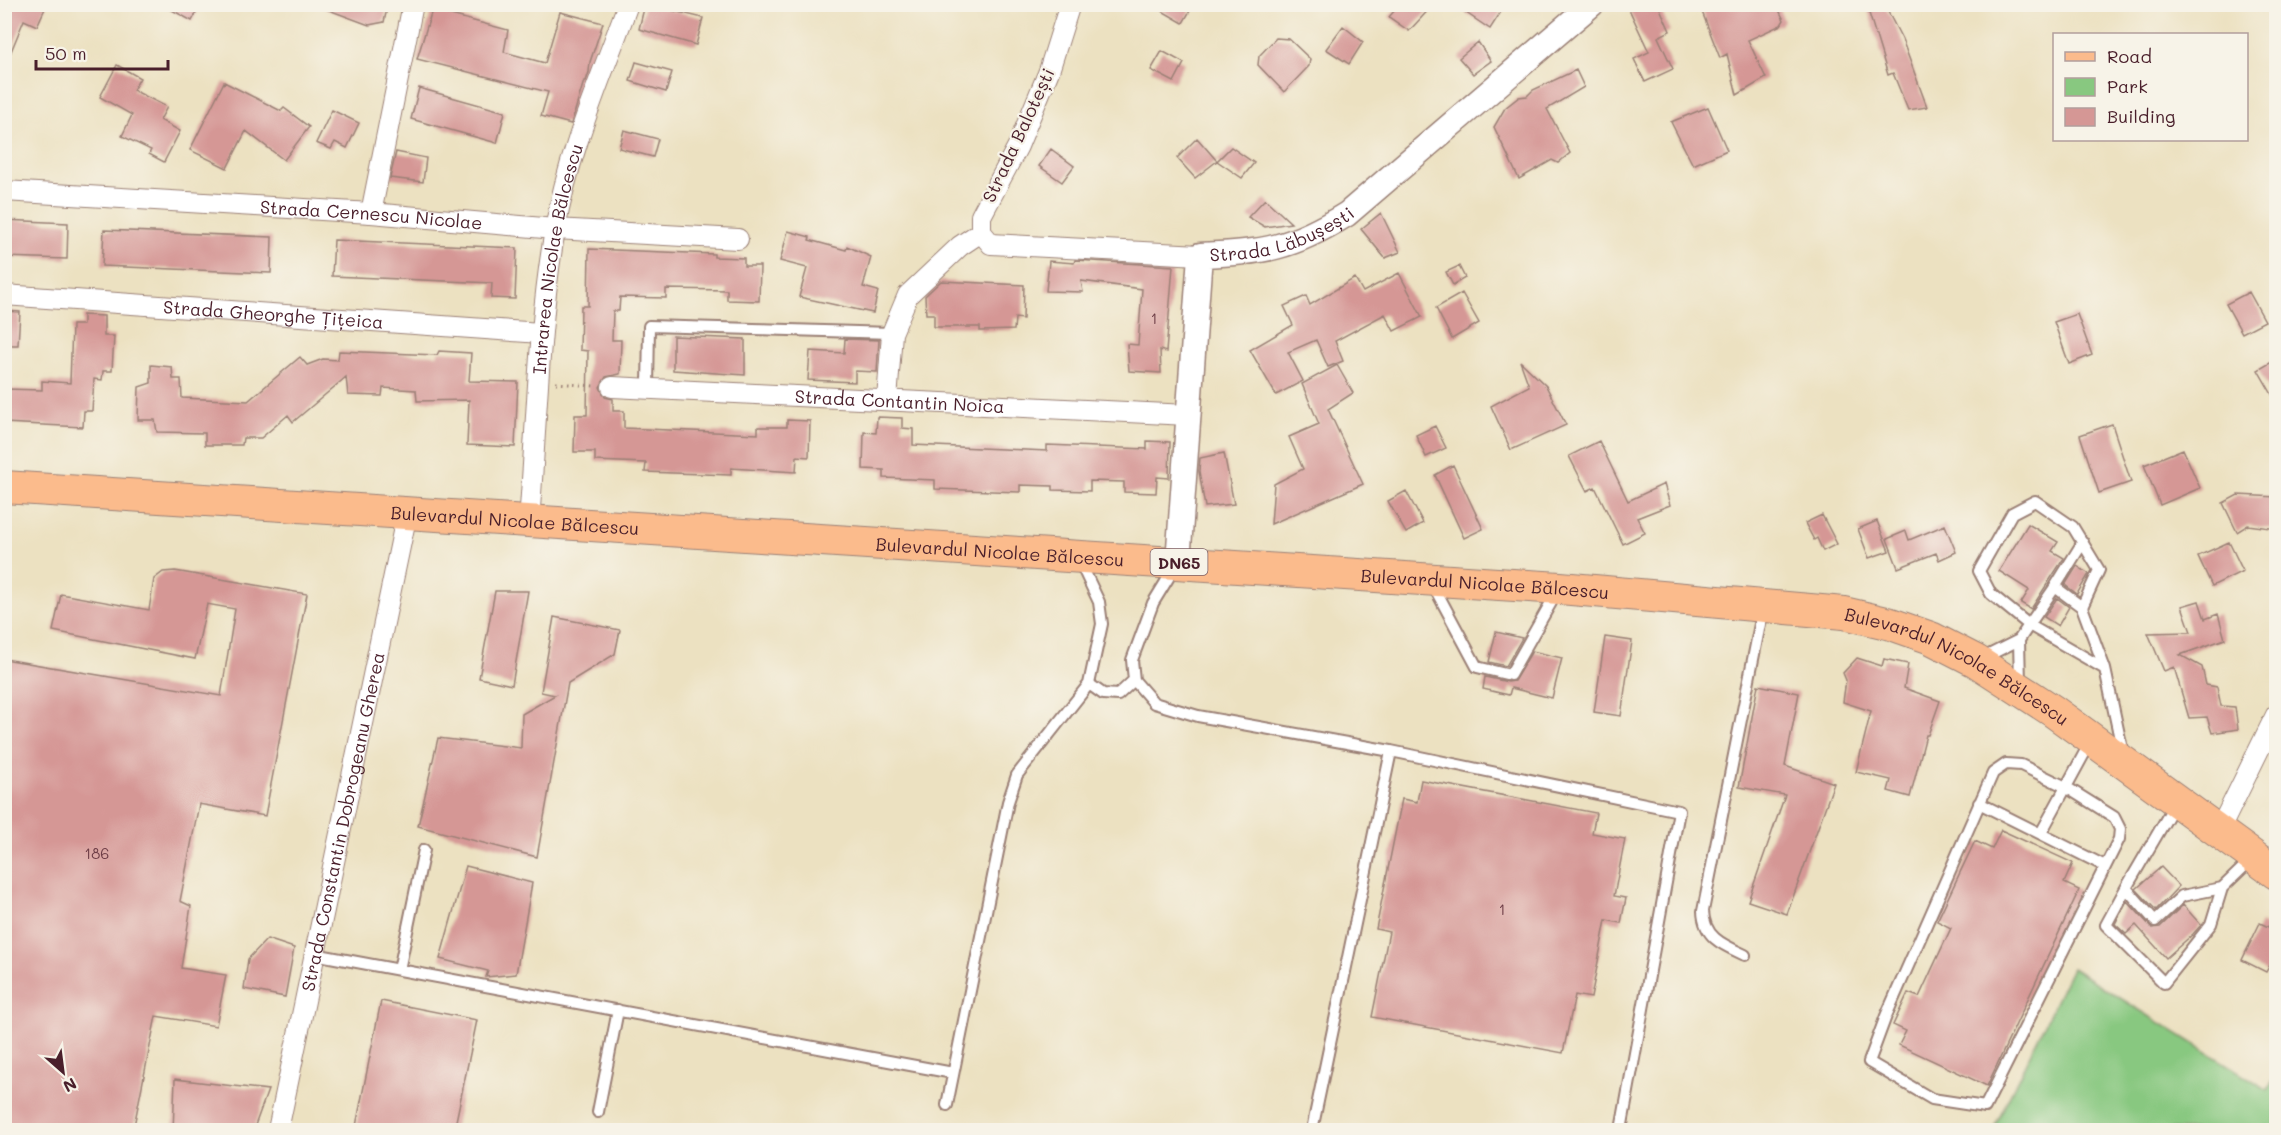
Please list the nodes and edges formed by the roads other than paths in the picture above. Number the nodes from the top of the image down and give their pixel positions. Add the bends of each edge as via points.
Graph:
1 (413, 4) edge
2 (628, 4) edge
3 (1070, 4) edge
4 (1592, 4) edge
5 (4, 191) edge
6 (371, 213) junction
7 (555, 229) junction
8 (981, 232) junction
9 (738, 239) dead end
10 (1200, 255) junction
11 (4, 296) edge
12 (541, 333) junction
13 (892, 333) junction
14 (612, 387) road end
15 (648, 388) junction
16 (888, 400) junction
17 (1188, 415) junction
18 (4, 487) edge
19 (406, 513) junction
20 (529, 521) junction
21 (2083, 542) junction
22 (1078, 556) junction
23 (1178, 562) junction
24 (1430, 580) junction
25 (2055, 587) junction
26 (1560, 588) junction
27 (1764, 606) junction
28 (2082, 606) junction
29 (2029, 626) junction
30 (2019, 640) junction
31 (1976, 661) junction
32 (2105, 669) junction
33 (1134, 680) junction
34 (1089, 684) junction
35 (2020, 688) junction
36 (2277, 715) edge
37 (2092, 738) junction
38 (1391, 752) junction
39 (2125, 763) junction
40 (2066, 787) junction
41 (2177, 801) junction
42 (1979, 803) junction
43 (2041, 833) junction
44 (2218, 833) junction
45 (424, 850) dead end
46 (2265, 865) edge
47 (2105, 866) junction
48 (2126, 888) junction
49 (2222, 888) junction
50 (314, 954) junction
51 (1745, 955) dead end
52 (399, 970) junction
53 (618, 1010) junction
54 (953, 1072) junction
55 (947, 1105) dead end
56 (598, 1112) dead end
57 (278, 1131) edge
58 (1312, 1131) edge
59 (1621, 1131) edge

1 - 6 street
2 - 7 street, Intrarea Nicolae Bălcescu via 574,155
3 - 8 street, Strada Balotești via 1049,71 1018,146 981,216
4 - 10 street, Strada Lăbușești via 1347,214 1319,232 1287,246 1254,253
5 - 6 street, Strada Cernescu Nicolae
6 - 7 street, Strada Cernescu Nicolae
7 - 9 street, Strada Cernescu Nicolae
7 - 12 street, Intrarea Nicolae Bălcescu
8 - 10 street via 991,244
8 - 13 street via 960,246 908,295
10 - 17 street, Strada Lăbușești
11 - 12 street, Strada Gheorghe Țițeica
12 - 20 street, Intrarea Nicolae Bălcescu
13 - 15 lane via 650,326
13 - 16 street
14 - 15 street, Strada Contantin Noica
15 - 16 street, Strada Contantin Noica
16 - 17 street, Strada Contantin Noica
17 - 23 street, Strada Lăbușești
18 - 19 main road, Bulevardul Nicolae Bălcescu / DN65
19 - 20 main road, Bulevardul Nicolae Bălcescu / DN65
19 - 50 street, Strada Constantin Dobrogeanu Gherea
20 - 22 main road, Bulevardul Nicolae Bălcescu / DN65
21 - 25 lane
21 - 28 lane via 2099,570
21 - 29 lane via 2073,527 2035,501 2012,513 1979,571 1991,594
22 - 23 main road, Bulevardul Nicolae Bălcescu / DN65
22 - 34 lane via 1099,602 1102,624
23 - 24 main road, Bulevardul Nicolae Bălcescu / DN65
23 - 33 lane via 1144,625 1132,660
24 - 26 main road, Bulevardul Nicolae Bălcescu / DN65
24 - 26 lane via 1477,667 1510,675
25 - 28 lane
25 - 29 lane
26 - 27 main road, Bulevardul Nicolae Bălcescu / DN65
27 - 31 main road, Bulevardul Nicolae Bălcescu / DN65 via 1844,613 1891,624 1931,638
27 - 51 lane via 1703,911 1713,939
28 - 32 lane
29 - 30 lane
29 - 32 lane
30 - 31 lane
30 - 35 lane
31 - 35 main road, Bulevardul Nicolae Bălcescu / DN65
32 - 39 lane
33 - 34 lane via 1118,695 1103,694
33 - 38 lane via 1154,702 1190,714
34 - 54 lane via 1017,775 1008,802
35 - 37 main road, Bulevardul Nicolae Bălcescu / DN65
36 - 44 street
37 - 39 main road, Bulevardul Nicolae Bălcescu / DN65
37 - 40 lane
38 - 58 lane
38 - 59 lane via 1679,811
39 - 41 main road, Bulevardul Nicolae Bălcescu / DN65
40 - 42 lane via 2021,765 2006,764 1993,773
40 - 43 lane
40 - 47 lane via 2114,817 2120,829
41 - 44 main road, Bulevardul Nicolae Bălcescu / DN65
41 - 48 lane
42 - 43 lane
42 - 47 lane via 1869,1062 1932,1098 1985,1107
43 - 47 lane
44 - 46 main road, Bulevardul Nicolae Bălcescu / DN65
45 - 52 lane
46 - 49 lane
48 - 49 lane via 2154,921 2182,896
48 - 49 lane via 2106,925 2164,983 2211,924
50 - 52 lane
50 - 57 street, Strada Constantin Dobrogeanu Gherea
52 - 53 lane
53 - 54 lane
53 - 56 lane
54 - 55 lane

